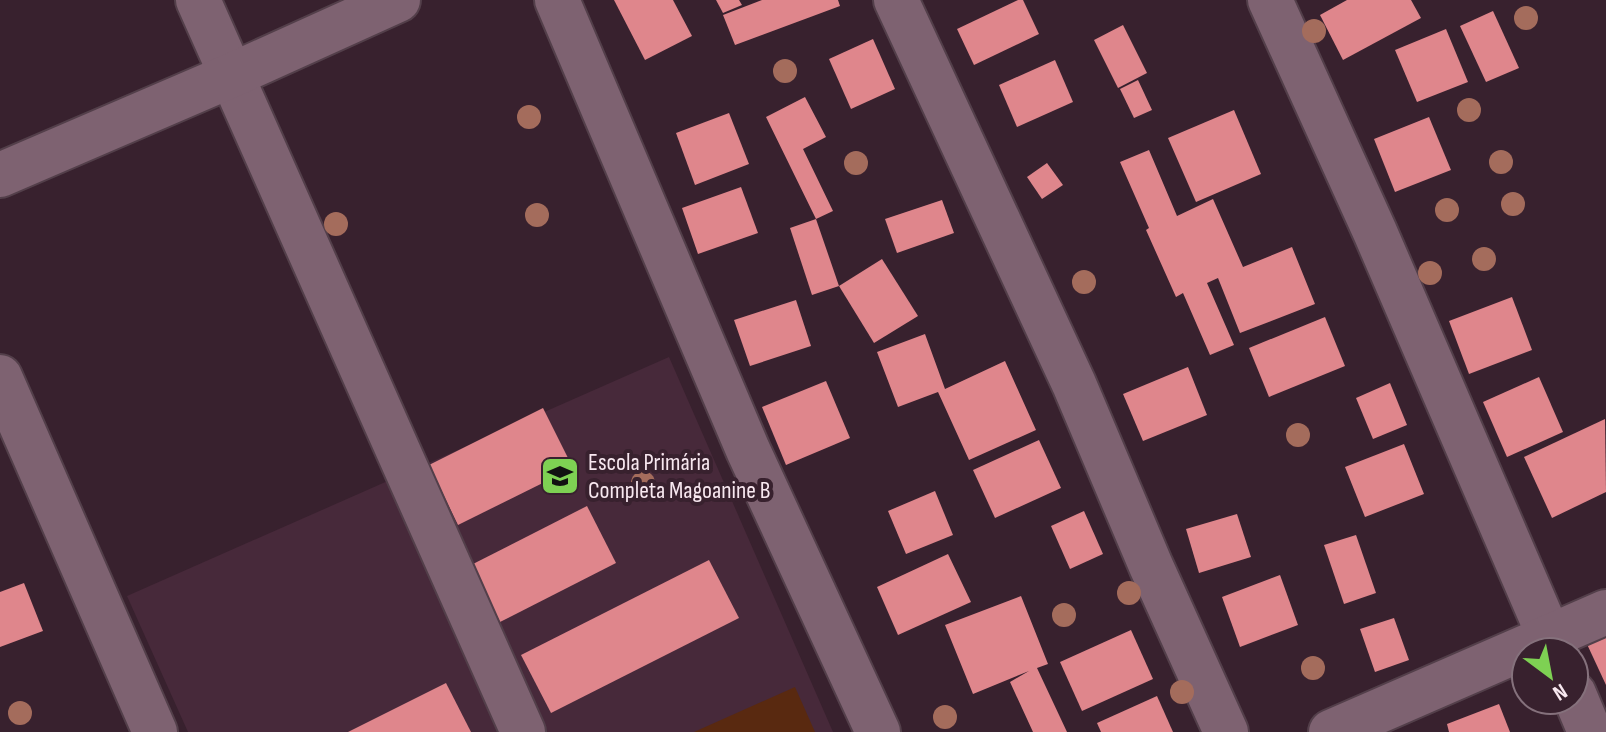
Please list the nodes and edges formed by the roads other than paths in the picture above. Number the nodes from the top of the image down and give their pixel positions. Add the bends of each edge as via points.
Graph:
1 (198, 0) edge
2 (398, 0) edge
3 (557, 0) edge
4 (896, 0) edge
5 (1270, 0) edge
6 (230, 76) junction
7 (0, 175) edge
8 (0, 377) edge
9 (1606, 612) edge
10 (1549, 636) edge
11 (1566, 636) edge
12 (1510, 661) edge
13 (155, 732) edge
14 (523, 732) edge
15 (878, 732) edge
16 (1226, 732) edge
17 (1331, 732) edge

1 - 6 street
2 - 6 street
3 - 15 street via 748,450
4 - 16 street via 1074,384
5 - 10 street
6 - 7 street
6 - 14 street
8 - 13 street
9 - 11 street
12 - 17 street

